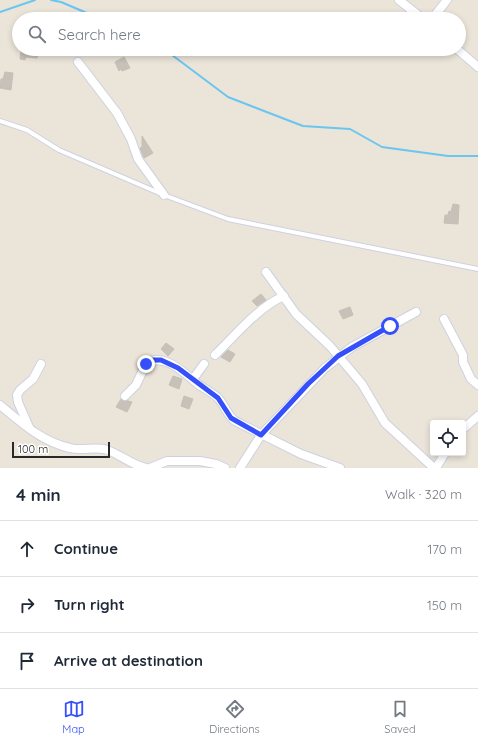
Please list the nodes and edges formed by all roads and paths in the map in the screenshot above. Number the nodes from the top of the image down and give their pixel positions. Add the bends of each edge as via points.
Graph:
1 (399, 0) edge
2 (447, 0) edge
3 (414, 12) edge
4 (438, 12) edge
5 (465, 56) edge
6 (78, 62) dead end
7 (478, 67) edge
8 (0, 121) edge
9 (164, 195) junction
10 (478, 269) edge
11 (266, 272) dead end
12 (284, 296) junction
13 (416, 312) dead end
14 (444, 319) dead end
15 (215, 355) dead end
16 (338, 356) junction
17 (42, 364) dead end
18 (204, 364) dead end
19 (192, 379) junction
20 (478, 385) edge
21 (126, 396) dead end
22 (0, 405) edge
23 (478, 416) edge
24 (466, 426) edge
25 (30, 430) junction
26 (261, 435) junction
27 (443, 456) edge
28 (146, 468) edge
29 (150, 468) edge
30 (225, 468) edge
31 (240, 468) edge
32 (340, 468) edge
33 (435, 468) edge

1 - 3 street
2 - 4 street
5 - 7 street
6 - 9 street via 117,113 138,159
8 - 9 lane via 27,130 59,150
9 - 10 lane via 228,219
11 - 12 street
12 - 15 street via 255,315
12 - 16 street via 296,314
13 - 16 street
14 - 20 street via 463,355 463,362 471,379
16 - 26 street
16 - 33 street via 362,384 385,423
17 - 25 street via 33,379 17,395
18 - 19 street
19 - 21 street via 173,365 161,360 152,360 146,364 136,386
19 - 26 street via 218,398 231,418
22 - 25 street
23 - 24 street
25 - 28 street via 56,444 77,449 102,449
26 - 31 street
26 - 32 street via 301,454
27 - 33 street
29 - 30 street via 167,462 200,461

